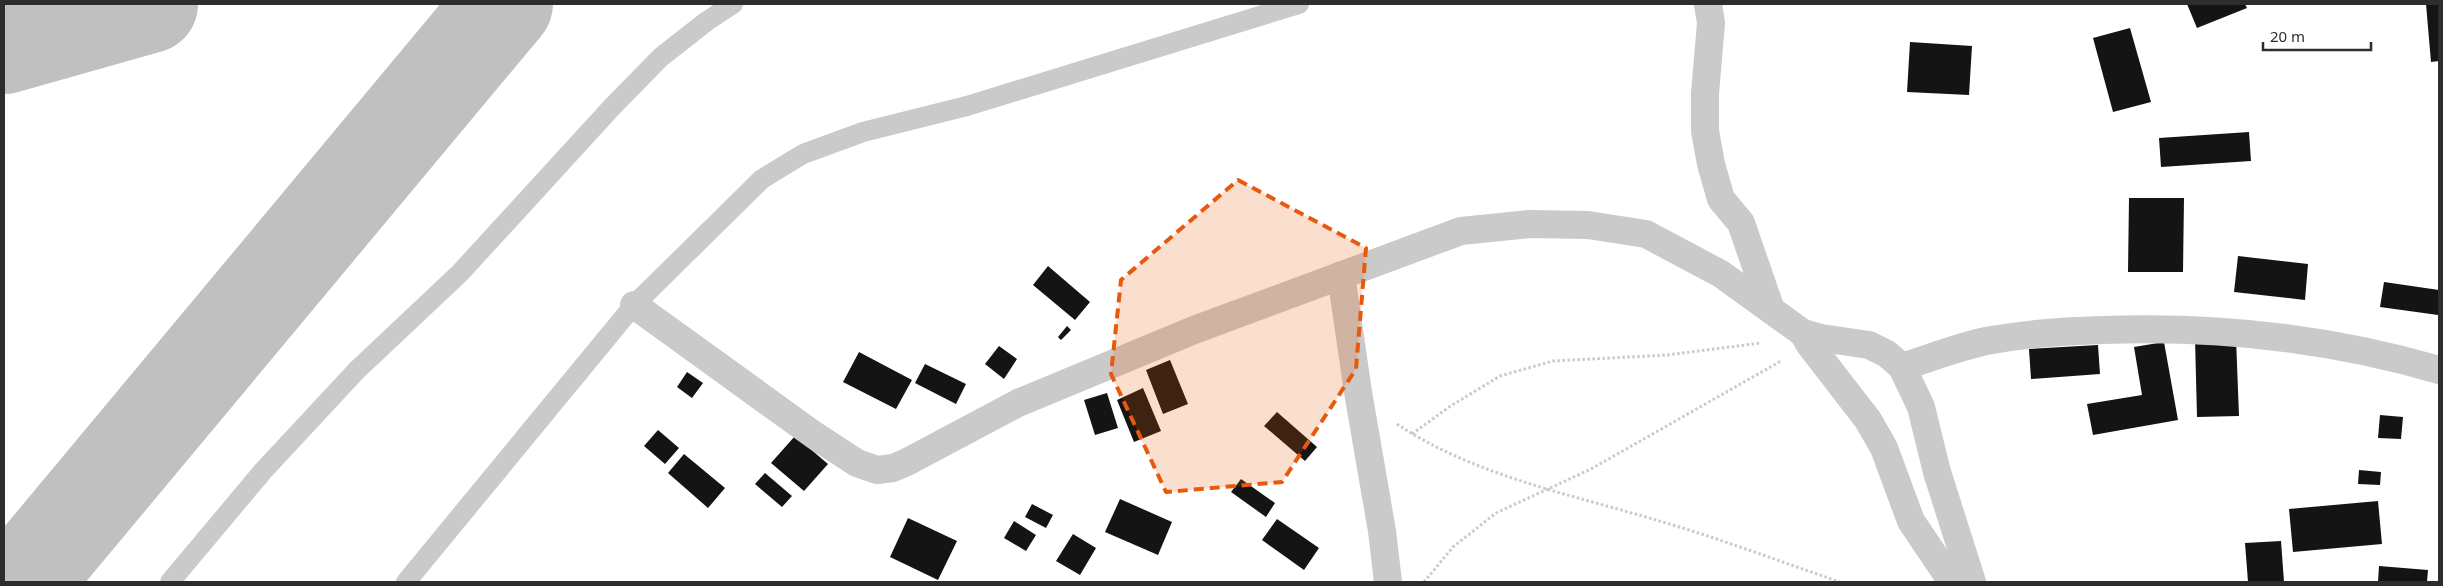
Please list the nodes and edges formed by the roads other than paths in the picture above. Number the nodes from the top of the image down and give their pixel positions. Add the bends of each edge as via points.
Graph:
1 (733, 4) edge
2 (1300, 4) edge
3 (1708, 4) edge
4 (1341, 275) junction
5 (634, 305) junction
6 (1771, 310) junction
7 (1807, 339) junction
8 (1902, 367) junction
9 (2439, 370) edge
10 (170, 582) edge
11 (406, 582) edge
12 (1388, 582) edge
13 (1952, 582) edge
14 (1972, 582) edge

1 - 10 lane via 661,57 612,107 460,273 357,370 263,471
2 - 5 lane via 977,103 863,132 803,154 762,179
3 - 6 street via 1710,23 1704,93 1705,131 1711,164 1721,199 1741,223
4 - 5 street via 1194,330 1028,399 907,462 877,470 858,463 814,435
4 - 6 street via 1461,231 1530,224 1588,225 1646,234 1721,274
4 - 12 street
5 - 11 lane
6 - 7 street
7 - 8 street via 1869,345
7 - 13 street via 1868,420 1884,448 1911,521
8 - 9 street via 1986,341 2065,331 2159,328 2340,345
8 - 14 street via 1921,408 1937,472

